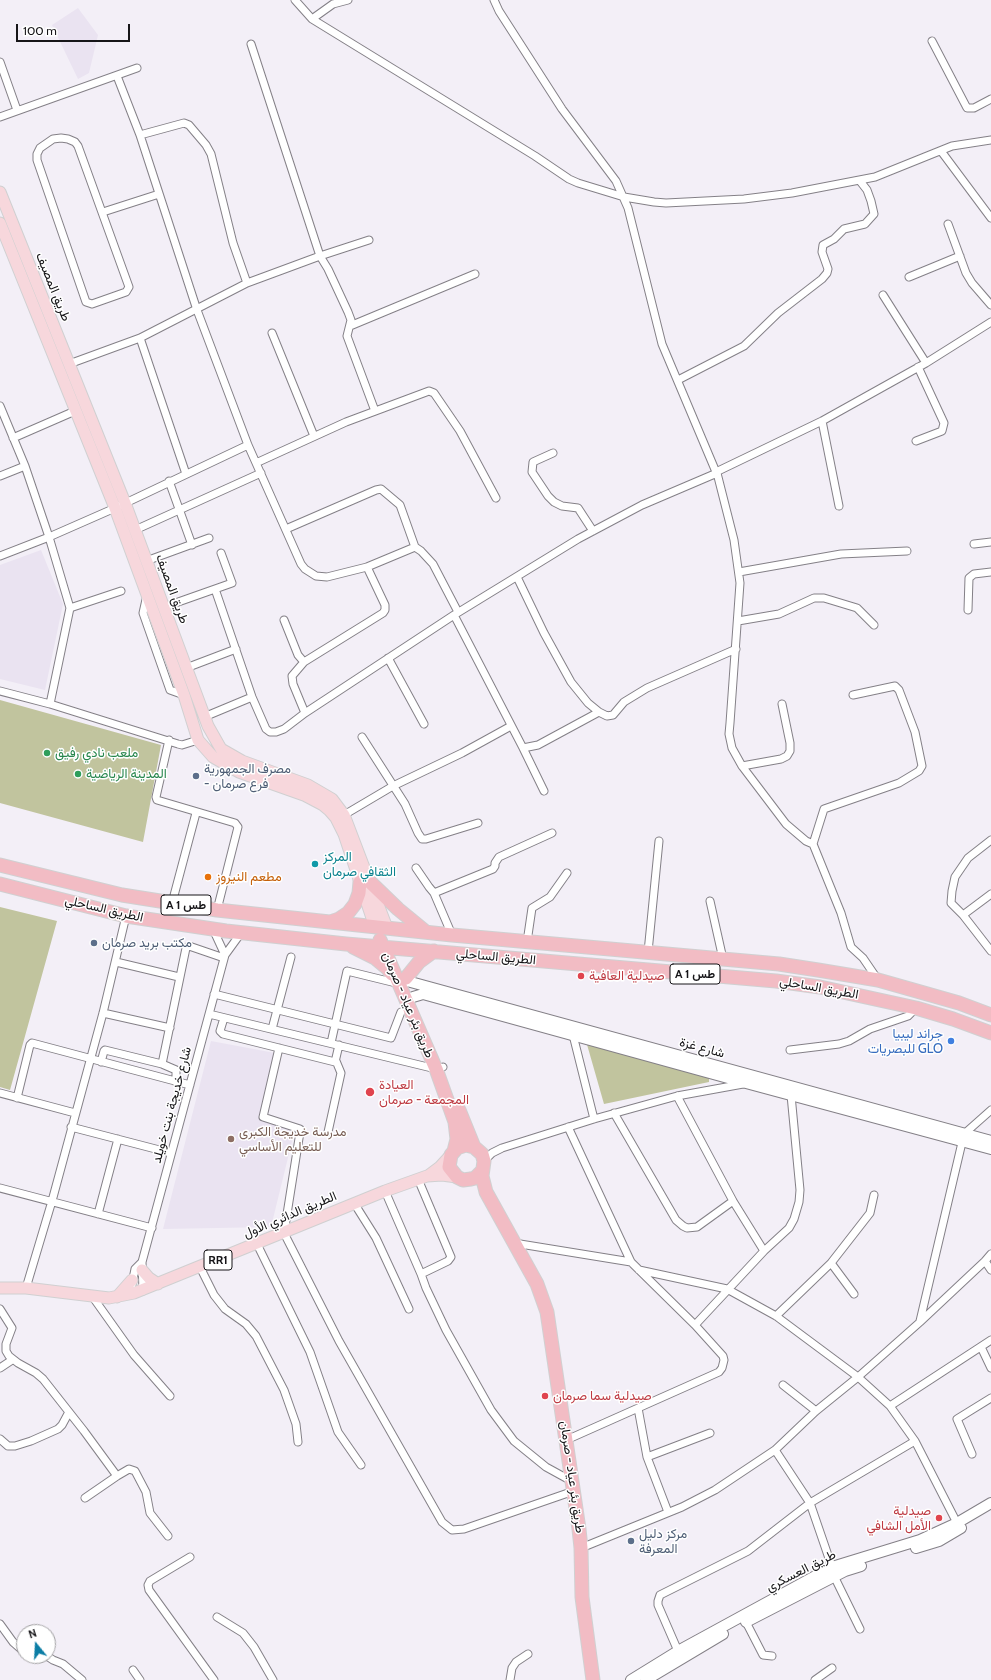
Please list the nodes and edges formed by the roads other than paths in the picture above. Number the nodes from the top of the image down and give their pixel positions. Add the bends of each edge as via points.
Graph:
1 (294, 0) edge
2 (348, 0) edge
3 (494, 0) edge
4 (332, 2) edge
5 (312, 19) junction
6 (932, 41) dead end
7 (251, 44) dead end
8 (0, 62) edge
9 (137, 68) dead end
10 (118, 76) junction
11 (991, 99) edge
12 (17, 110) junction
13 (0, 116) edge
14 (140, 135) junction
15 (991, 140) edge
16 (941, 151) junction
17 (860, 181) junction
18 (0, 192) edge
19 (159, 194) junction
20 (624, 197) junction
21 (103, 212) junction
22 (991, 218) edge
23 (948, 224) dead end
24 (1, 228) edge
25 (369, 240) dead end
26 (320, 256) junction
27 (960, 256) junction
28 (475, 274) dead end
29 (909, 277) dead end
30 (247, 283) junction
31 (883, 295) dead end
32 (991, 305) edge
33 (197, 310) junction
34 (991, 322) edge
35 (350, 326) junction
36 (272, 333) dead end
37 (140, 338) junction
38 (926, 363) junction
39 (69, 364) junction
40 (918, 367) junction
41 (678, 380) junction
42 (0, 406) edge
43 (75, 411) junction
44 (375, 411) junction
45 (822, 421) junction
46 (314, 436) junction
47 (13, 438) junction
48 (916, 441) dead end
49 (248, 445) junction
50 (553, 453) dead end
51 (256, 463) junction
52 (25, 466) junction
53 (261, 473) junction
54 (717, 473) junction
55 (186, 474) junction
56 (0, 476) edge
57 (169, 481) junction
58 (496, 498) dead end
59 (120, 505) junction
60 (839, 506) dead end
61 (179, 509) junction
62 (286, 529) junction
63 (135, 530) junction
64 (593, 531) junction
65 (49, 537) junction
66 (209, 538) dead end
67 (991, 542) edge
68 (974, 544) dead end
69 (192, 545) junction
70 (415, 547) junction
71 (907, 551) dead end
72 (221, 553) dead end
73 (0, 556) edge
74 (146, 561) junction
75 (367, 567) junction
76 (739, 572) junction
77 (991, 572) edge
78 (517, 577) junction
79 (214, 590) junction
80 (121, 591) dead end
81 (164, 607) junction
82 (70, 608) junction
83 (968, 610) dead end
84 (456, 613) junction
85 (284, 620) dead end
86 (738, 621) junction
87 (874, 625) dead end
88 (236, 648) junction
89 (736, 649) junction
90 (388, 658) junction
91 (304, 662) junction
92 (186, 668) junction
93 (0, 691) edge
94 (853, 695) dead end
95 (252, 697) junction
96 (50, 704) junction
97 (782, 704) dead end
98 (599, 712) junction
99 (305, 713) junction
100 (204, 718) junction
101 (424, 724) dead end
102 (511, 726) junction
103 (362, 737) dead end
104 (169, 740) junction
105 (198, 740) junction
106 (523, 748) junction
107 (742, 766) junction
108 (394, 786) junction
109 (544, 791) dead end
110 (196, 813) junction
111 (344, 815) junction
112 (478, 823) dead end
113 (552, 833) dead end
114 (991, 840) edge
115 (658, 841) dead end
116 (813, 844) junction
117 (0, 865) edge
118 (416, 868) dead end
119 (567, 873) dead end
120 (365, 882) junction
121 (0, 884) edge
122 (434, 893) junction
123 (991, 894) edge
124 (710, 901) dead end
125 (172, 903) junction
126 (217, 910) junction
127 (963, 915) junction
128 (126, 916) junction
129 (328, 922) junction
130 (381, 928) junction
131 (213, 929) junction
132 (426, 932) junction
133 (241, 933) junction
134 (452, 935) junction
135 (527, 942) junction
136 (346, 944) junction
137 (388, 946) junction
138 (434, 951) junction
139 (991, 951) edge
140 (648, 952) junction
141 (224, 956) junction
142 (291, 957) dead end
143 (723, 959) junction
144 (116, 962) junction
145 (179, 977) junction
146 (878, 980) junction
147 (404, 981) junction
148 (214, 994) junction
149 (413, 997) junction
150 (959, 1004) junction
151 (916, 1008) junction
152 (277, 1010) junction
153 (402, 1012) dead end
154 (102, 1013) junction
155 (209, 1014) junction
156 (991, 1015) edge
157 (224, 1018) junction
158 (953, 1019) junction
159 (335, 1024) junction
160 (170, 1028) junction
161 (272, 1029) junction
162 (991, 1033) edge
163 (573, 1035) junction
164 (331, 1043) junction
165 (339, 1045) junction
166 (279, 1048) junction
167 (790, 1050) dead end
168 (90, 1059) junction
169 (336, 1061) junction
170 (101, 1062) junction
171 (162, 1064) junction
172 (439, 1068) junction
173 (754, 1076) junction
174 (176, 1082) junction
175 (746, 1083) junction
176 (190, 1085) junction
177 (0, 1093) edge
178 (791, 1095) junction
179 (676, 1096) junction
180 (17, 1098) junction
181 (991, 1110) edge
182 (76, 1113) junction
183 (614, 1113) junction
184 (594, 1119) junction
185 (71, 1127) junction
186 (568, 1127) junction
187 (328, 1132) dead end
188 (963, 1138) junction
189 (118, 1139) junction
190 (991, 1141) edge
191 (476, 1148) junction
192 (502, 1148) junction
193 (991, 1149) edge
194 (452, 1153) junction
195 (171, 1154) junction
196 (483, 1166) junction
197 (422, 1178) junction
198 (462, 1179) junction
199 (0, 1188) edge
200 (385, 1191) junction
201 (874, 1195) dead end
202 (52, 1201) junction
203 (733, 1201) junction
204 (354, 1203) junction
205 (98, 1214) junction
206 (152, 1228) junction
207 (284, 1233) junction
208 (513, 1242) junction
209 (257, 1244) junction
210 (764, 1251) junction
211 (991, 1254) edge
212 (985, 1261) junction
213 (631, 1262) junction
214 (831, 1264) junction
215 (142, 1266) junction
216 (200, 1267) junction
217 (639, 1270) junction
218 (991, 1270) edge
219 (421, 1274) junction
220 (132, 1280) junction
221 (158, 1284) junction
222 (0, 1288) edge
223 (26, 1288) junction
224 (727, 1290) junction
225 (138, 1292) junction
226 (854, 1294) dead end
227 (92, 1296) junction
228 (117, 1297) junction
229 (0, 1309) edge
230 (409, 1309) dead end
231 (776, 1316) junction
232 (920, 1322) junction
233 (695, 1325) junction
234 (991, 1340) edge
235 (980, 1347) junction
236 (12, 1360) junction
237 (0, 1368) edge
238 (991, 1368) edge
239 (858, 1377) junction
240 (783, 1385) dead end
241 (170, 1396) dead end
242 (991, 1398) edge
243 (890, 1406) junction
244 (638, 1408) junction
245 (816, 1411) junction
246 (69, 1412) junction
247 (710, 1433) dead end
248 (0, 1440) edge
249 (563, 1441) junction
250 (915, 1441) junction
251 (298, 1442) dead end
252 (775, 1450) junction
253 (972, 1454) dead end
254 (647, 1457) junction
255 (361, 1465) dead end
256 (117, 1476) junction
257 (566, 1478) junction
258 (568, 1492) junction
259 (85, 1498) dead end
260 (810, 1503) junction
261 (991, 1503) edge
262 (991, 1510) edge
263 (668, 1512) junction
264 (957, 1523) junction
265 (168, 1536) dead end
266 (581, 1548) junction
267 (190, 1558) dead end
268 (833, 1572) junction
269 (217, 1617) dead end
270 (746, 1622) junction
271 (0, 1624) edge
272 (860, 1629) dead end
273 (16, 1644) edge
274 (678, 1651) junction
275 (528, 1654) dead end
276 (772, 1656) dead end
277 (56, 1661) edge
278 (832, 1668) dead end
279 (133, 1670) dead end
280 (82, 1680) edge
281 (140, 1680) edge
282 (214, 1680) edge
283 (273, 1680) edge
284 (510, 1680) edge
285 (586, 1680) edge
286 (593, 1680) edge
287 (631, 1680) edge
288 (646, 1680) edge
289 (815, 1680) edge

1 - 5 street
2 - 4 street
3 - 20 street via 562,109 613,176
4 - 5 street
5 - 20 street via 569,179
6 - 11 street via 967,108 974,108
7 - 26 street
8 - 12 street
9 - 10 street
10 - 12 street
10 - 14 street
12 - 13 street
14 - 19 street
14 - 30 street via 184,123 189,125 206,145 211,154 233,243
15 - 16 street
16 - 17 street
16 - 22 street
17 - 20 street via 744,199 666,203
17 - 41 street via 867,190 874,214 865,224 844,229 834,240 823,245 822,252 828,269 822,279 778,313 744,346
18 - 39 main road, طريق المصيف
19 - 21 street
19 - 33 street
20 - 41 street via 662,344
21 - 21 street via 129,289 92,304 86,302 36,160 40,148 53,139 68,139 75,142
23 - 27 street
24 - 43 main road, طريق المصيف
25 - 26 street
26 - 30 street
26 - 35 street via 348,312
27 - 29 street
27 - 32 street via 972,283
28 - 35 street
30 - 33 street
31 - 38 street
33 - 37 street
33 - 49 street
34 - 38 street
35 - 44 street via 347,336
36 - 46 street
37 - 39 street
37 - 55 street
38 - 40 street
39 - 59 main road, طريق المصيف
40 - 45 street
40 - 48 street via 944,423 942,431
41 - 54 street
42 - 47 street
43 - 47 street
43 - 59 main road, طريق المصيف
44 - 46 street
44 - 58 street via 431,392 460,430
45 - 54 street
45 - 60 street
46 - 51 street
47 - 52 street
49 - 51 street
49 - 55 street
50 - 64 street via 533,462 532,472 554,502 578,508
51 - 53 street
52 - 56 street
52 - 65 street
53 - 61 street
53 - 62 street
54 - 64 street via 642,505
54 - 76 street via 734,540
55 - 57 street
57 - 59 street
57 - 61 street
59 - 63 main road, طريق المصيف
59 - 65 street
59 - 105 main road, طريق المصيف via 147,595
61 - 63 street
61 - 69 street
62 - 70 street via 381,489 400,505
62 - 75 street via 301,564 316,576 327,577
63 - 74 main road, طريق المصيف
64 - 78 street
65 - 73 street
65 - 82 street
66 - 69 street
67 - 68 street
69 - 74 street
70 - 75 street
70 - 84 street via 433,564
71 - 76 street via 841,554
72 - 79 street via 232,582
74 - 81 main road, طريق المصيف
75 - 91 street via 385,610
76 - 86 street
77 - 83 street via 974,574 969,578
78 - 84 street
78 - 98 street via 571,682
79 - 81 street
79 - 88 street
80 - 82 street
81 - 92 main road, طريق المصيف
82 - 96 street
84 - 90 street
84 - 102 street
85 - 91 street via 298,655
86 - 87 street via 779,614 814,598 824,598 857,608
86 - 89 street
88 - 92 street
88 - 95 street
89 - 98 street via 647,688 624,702 613,715 607,716
89 - 107 street via 729,734 732,748
90 - 99 street
90 - 101 street
91 - 99 street via 292,678
92 - 100 main road, طريق المصيف
93 - 96 street
94 - 116 street via 895,686 899,690 915,732 922,766 919,771 899,783 824,809
95 - 99 street via 266,729 270,732 284,729
95 - 100 street
96 - 104 street
97 - 107 street via 790,743 787,756
98 - 106 street via 538,744
100 - 111 main road, طريق المصيف via 221,750 242,761 308,785 332,799
102 - 106 street
102 - 108 street
103 - 108 street
104 - 105 street via 182,745
104 - 110 street via 156,799
105 - 120 main road, طريق المصيف via 213,757 239,772 304,795 329,810 336,818
106 - 109 street
107 - 116 street via 786,824
108 - 111 street
108 - 112 street via 422,839
110 - 125 street
110 - 126 street via 235,823 238,827
111 - 120 main road, طريق المصيف
113 - 122 street via 499,857 493,869
114 - 127 street via 968,858 956,877 951,902
115 - 140 street
116 - 146 street via 841,913 851,947 863,958
117 - 125 highway, الطريق الساحلي / A 1 طس via 122,896
118 - 122 street
119 - 135 street via 550,897 532,908
120 - 129 highway via 352,908 339,919
120 - 130 main road, طريق المصيف
120 - 132 highway
121 - 128 highway, الطريق الساحلي / A 1 طس
122 - 134 street
123 - 127 street
124 - 143 street
125 - 126 highway, الطريق الساحلي / A 1 طس
126 - 129 highway, الطريق الساحلي / A 1 طس
127 - 139 street
128 - 131 highway, الطريق الساحلي / A 1 طس
128 - 144 street
129 - 130 highway, الطريق الساحلي / A 1 طس
130 - 132 highway, الطريق الساحلي / A 1 طس
130 - 137 highway, طريق بئر عياد - صرمان
131 - 133 highway, الطريق الساحلي / A 1 طس
131 - 141 street
132 - 134 highway, الطريق الساحلي / A 1 طس
133 - 136 highway, الطريق الساحلي / A 1 طس
133 - 141 street
134 - 135 highway, الطريق الساحلي / A 1 طس
135 - 140 highway, الطريق الساحلي / A 1 طس
136 - 137 highway, الطريق الساحلي / A 1 طس
136 - 147 highway via 375,958
137 - 138 highway, الطريق الساحلي / A 1 طس
137 - 147 highway, طريق بئر عياد - صرمان
138 - 147 highway via 419,962
138 - 151 highway, الطريق الساحلي / A 1 طس via 776,981 820,987
140 - 143 highway, الطريق الساحلي / A 1 طس
141 - 145 street via 187,946
141 - 148 street, شارع خديجة بنت خويلد
142 - 152 street
143 - 146 highway, الطريق الساحلي / A 1 طس via 779,964
144 - 145 street
144 - 154 street
145 - 160 street
146 - 150 highway, الطريق الساحلي / A 1 طس
147 - 149 highway, طريق بئر عياد - صرمان
147 - 159 street via 347,971
147 - 172 highway, طريق بئر عياد - صرمان
147 - 173 street, شارع غزة
148 - 152 street
148 - 155 street, شارع خديجة بنت خويلد
149 - 163 street, شارع غزة via 423,994
149 - 172 highway, طريق بئر عياد - صرمان
150 - 156 highway, الطريق الساحلي / A 1 طس
150 - 158 highway
151 - 158 highway, الطريق الساحلي / A 1 طس
151 - 167 street via 908,1016 870,1029 849,1041
152 - 159 street
152 - 161 street
153 - 159 street via 392,1038
154 - 160 street
154 - 168 street
155 - 157 street
155 - 176 street, شارع خديجة بنت خويلد
157 - 161 street
157 - 166 street via 220,1031 223,1034
158 - 162 highway, الطريق الساحلي / A 1 طس
159 - 164 street
160 - 171 street
161 - 164 street
163 - 175 street, شارع غزة
163 - 184 street
164 - 165 street
165 - 169 street
165 - 172 street
166 - 169 street
166 - 207 street via 263,1117 300,1129
168 - 170 street
168 - 180 street via 30,1044
168 - 182 street
169 - 187 street via 341,1073
170 - 171 street via 106,1050
170 - 174 street
171 - 174 street via 176,1070
172 - 191 highway, طريق بئر عياد - صرمان
172 - 194 highway, طريق بئر عياد - صرمان via 457,1127 457,1139
173 - 175 street
173 - 188 street, شارع غزة
174 - 176 street
175 - 178 street, شارع غزة
175 - 179 street
176 - 195 street, شارع خديجة بنت خويلد
177 - 180 street
178 - 188 street, شارع غزة
178 - 210 street via 800,1185 799,1202 789,1228
179 - 183 street
179 - 203 street
180 - 182 street
181 - 188 street
182 - 185 street
183 - 184 street
183 - 203 street via 676,1220 684,1226 697,1227
184 - 186 street
185 - 189 street
185 - 202 street
186 - 192 street
186 - 213 street
188 - 190 street, شارع غزة
188 - 193 street, شارع غزة
188 - 232 street
189 - 195 street
189 - 205 street
191 - 192 street
191 - 194 highway via 461,1146
191 - 196 highway via 482,1154
192 - 196 street via 492,1153
194 - 197 main road via 440,1167
194 - 198 highway via 450,1167
195 - 206 street, شارع خديجة بنت خويلد
196 - 198 highway via 475,1178
196 - 208 highway, طريق بئر عياد - صرمان via 486,1192
197 - 198 main road via 442,1175
197 - 200 main road, الطريق الدائري الأول / RR1
197 - 219 street via 451,1257 448,1261
198 - 249 highway, طريق بئر عياد - صرمان via 475,1186 539,1301
199 - 202 street
200 - 204 main road, الطريق الدائري الأول / RR1
200 - 219 street
201 - 214 street via 870,1213
202 - 205 street
202 - 223 street
203 - 210 street
204 - 207 main road, الطريق الدائري الأول / RR1
204 - 230 street via 376,1238
205 - 206 street
206 - 215 street, شارع خديجة بنت خويلد
207 - 209 main road, الطريق الدائري الأول / RR1
207 - 258 street via 339,1341 446,1527 452,1530 464,1529
208 - 213 street
208 - 249 highway, طريق بئر عياد - صرمان via 537,1284 547,1312
209 - 216 main road, الطريق الدائري الأول / RR1
209 - 255 street via 310,1352 338,1432
210 - 224 street
211 - 212 street
212 - 218 street
212 - 232 street
213 - 217 street
214 - 226 street
214 - 231 street
215 - 220 street via 136,1267
215 - 221 main road via 149,1278
215 - 225 street
216 - 221 main road, الطريق الدائري الأول / RR1
216 - 251 street via 214,1295 225,1309 246,1324 256,1336 284,1390 296,1424
217 - 224 street
217 - 233 street
219 - 257 street via 446,1330 502,1427 534,1458
220 - 225 street
220 - 228 main road
221 - 225 main road, الطريق الدائري الأول / RR1
222 - 223 main road, الطريق الدائري الأول / RR1
223 - 227 main road, الطريق الدائري الأول / RR1
224 - 231 street
224 - 233 street
225 - 228 main road, الطريق الدائري الأول / RR1
227 - 228 main road, الطريق الدائري الأول / RR1
227 - 241 street via 134,1355
229 - 236 street via 12,1328 6,1344 6,1351
231 - 239 street
232 - 239 street
233 - 244 street via 723,1356 722,1368 719,1372
234 - 235 street
235 - 238 street
235 - 243 street
236 - 237 street
236 - 246 street via 36,1373
239 - 243 street
239 - 245 street
240 - 245 street
242 - 253 street via 957,1419
243 - 250 street
244 - 249 street
244 - 254 street
245 - 252 street
246 - 248 street via 58,1429 31,1441 8,1446
246 - 256 street
247 - 254 street
249 - 257 highway, طريق بئر عياد - صرمان
249 - 266 highway, طريق بئر عياد - صرمان
250 - 260 street
250 - 264 street
252 - 260 street
252 - 263 street via 716,1490
254 - 263 street
256 - 259 street
256 - 265 street via 129,1469 135,1471 146,1492 150,1513
257 - 258 highway, طريق بئر عياد - صرمان
258 - 285 highway, طريق بئر عياد - صرمان via 575,1550 574,1597
260 - 268 street
260 - 274 street via 748,1551 660,1595 658,1605
261 - 264 street, طريق العسكري
262 - 268 street, طريق العسكري via 938,1541 845,1571
263 - 266 street
264 - 268 street, طريق العسكري via 920,1540
266 - 286 highway, طريق بئر عياد - صرمان via 582,1597
267 - 282 street via 150,1581 148,1585 149,1590
268 - 270 street, طريق العسكري
268 - 272 street
268 - 274 street, طريق العسكري
269 - 283 street via 243,1633
270 - 276 street via 763,1655
270 - 288 street, طريق العسكري
271 - 273 street
274 - 287 street, طريق العسكري
275 - 284 street via 516,1662
277 - 280 street
278 - 289 street
279 - 281 street

